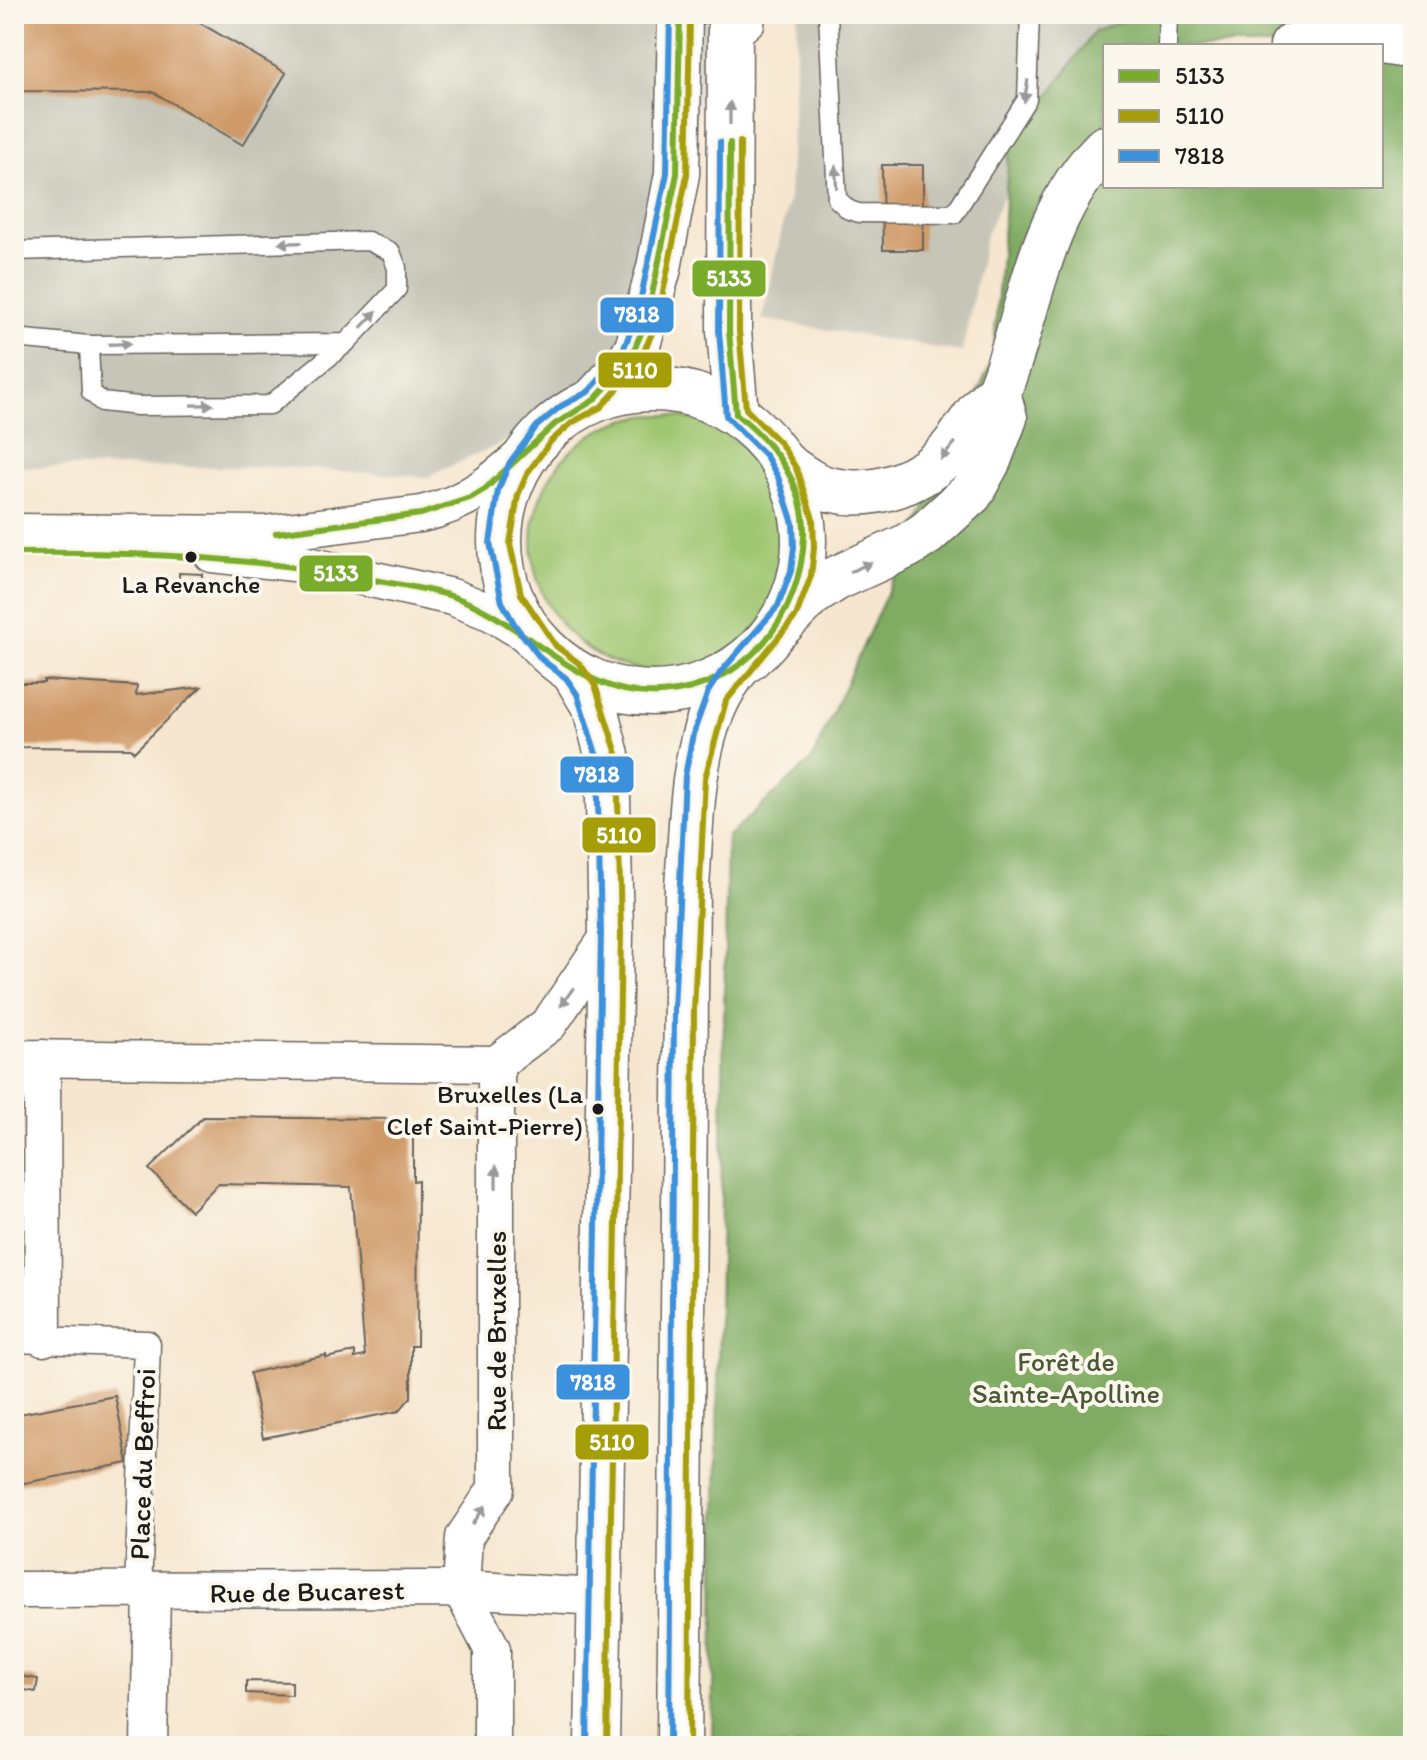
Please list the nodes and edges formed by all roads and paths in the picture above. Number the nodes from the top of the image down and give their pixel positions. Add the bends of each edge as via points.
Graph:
1 (680, 14) edge
2 (828, 14) edge
3 (1030, 14) edge
4 (1168, 14) edge
5 (739, 25) edge
6 (1167, 44) edge
7 (1308, 44) edge
8 (1413, 47) edge
9 (1103, 151) edge
10 (14, 251) edge
11 (14, 338) edge
12 (346, 343) junction
13 (89, 345) junction
14 (998, 393) junction
15 (594, 400) junction
16 (736, 414) junction
17 (534, 445) junction
18 (784, 464) junction
19 (14, 532) edge
20 (14, 553) edge
21 (777, 629) junction
22 (539, 642) junction
23 (739, 666) junction
24 (573, 671) junction
25 (611, 933) junction
26 (28, 1058) edge
27 (496, 1064) junction
28 (28, 1338) edge
29 (461, 1589) junction
30 (14, 1590) edge
31 (145, 1592) junction
32 (599, 1597) junction
33 (149, 1746) edge
34 (492, 1746) edge
35 (597, 1746) edge
36 (679, 1746) edge

1 - 15 main road via 677,174 659,268 638,345
3 -> 2 lane via 1027,99 954,214 859,213 837,199
4 - 6 lane
16 -> 5 main road via 729,331
7 - 8 main road via 1356,38
9 - 14 main road via 1047,234
12 -> 10 lane via 397,289 391,252 368,241
11 - 13 lane
13 -> 12 lane
13 -> 12 lane via 91,392 102,402 270,405
14 -> 18 main road via 980,406 937,464 896,485 860,493 832,490
21 -> 14 main road via 812,594 927,533 971,493 1005,418
15 - 16 main road via 630,390 667,390 703,398
15 - 17 main road via 567,414
16 - 18 main road via 755,428
17 - 19 street via 485,489 421,514 264,534
17 - 22 main road via 508,492 500,544 511,597
18 - 21 main road via 801,509 804,556 798,587
20 - 22 street via 147,550 303,564 452,597 492,613
21 - 23 main road
22 - 24 main road
23 - 24 main road via 702,685 658,693 614,688
23 - 36 main road via 716,699 697,759 687,886
24 - 25 main road via 595,708 607,755
25 -> 27 street via 549,1024
25 - 32 main road
26 - 27 street
26 - 28 street, Place du Beffroi
29 -> 27 street, Rue de Bruxelles via 464,1537 496,1489
28 - 31 street, Place du Beffroi via 147,1344
29 - 31 street, Rue de Bucarest
29 - 32 street, Rue de Bucarest
29 - 34 street via 492,1649
30 - 31 street, Rue de Bucarest
31 - 33 street
32 - 35 main road

